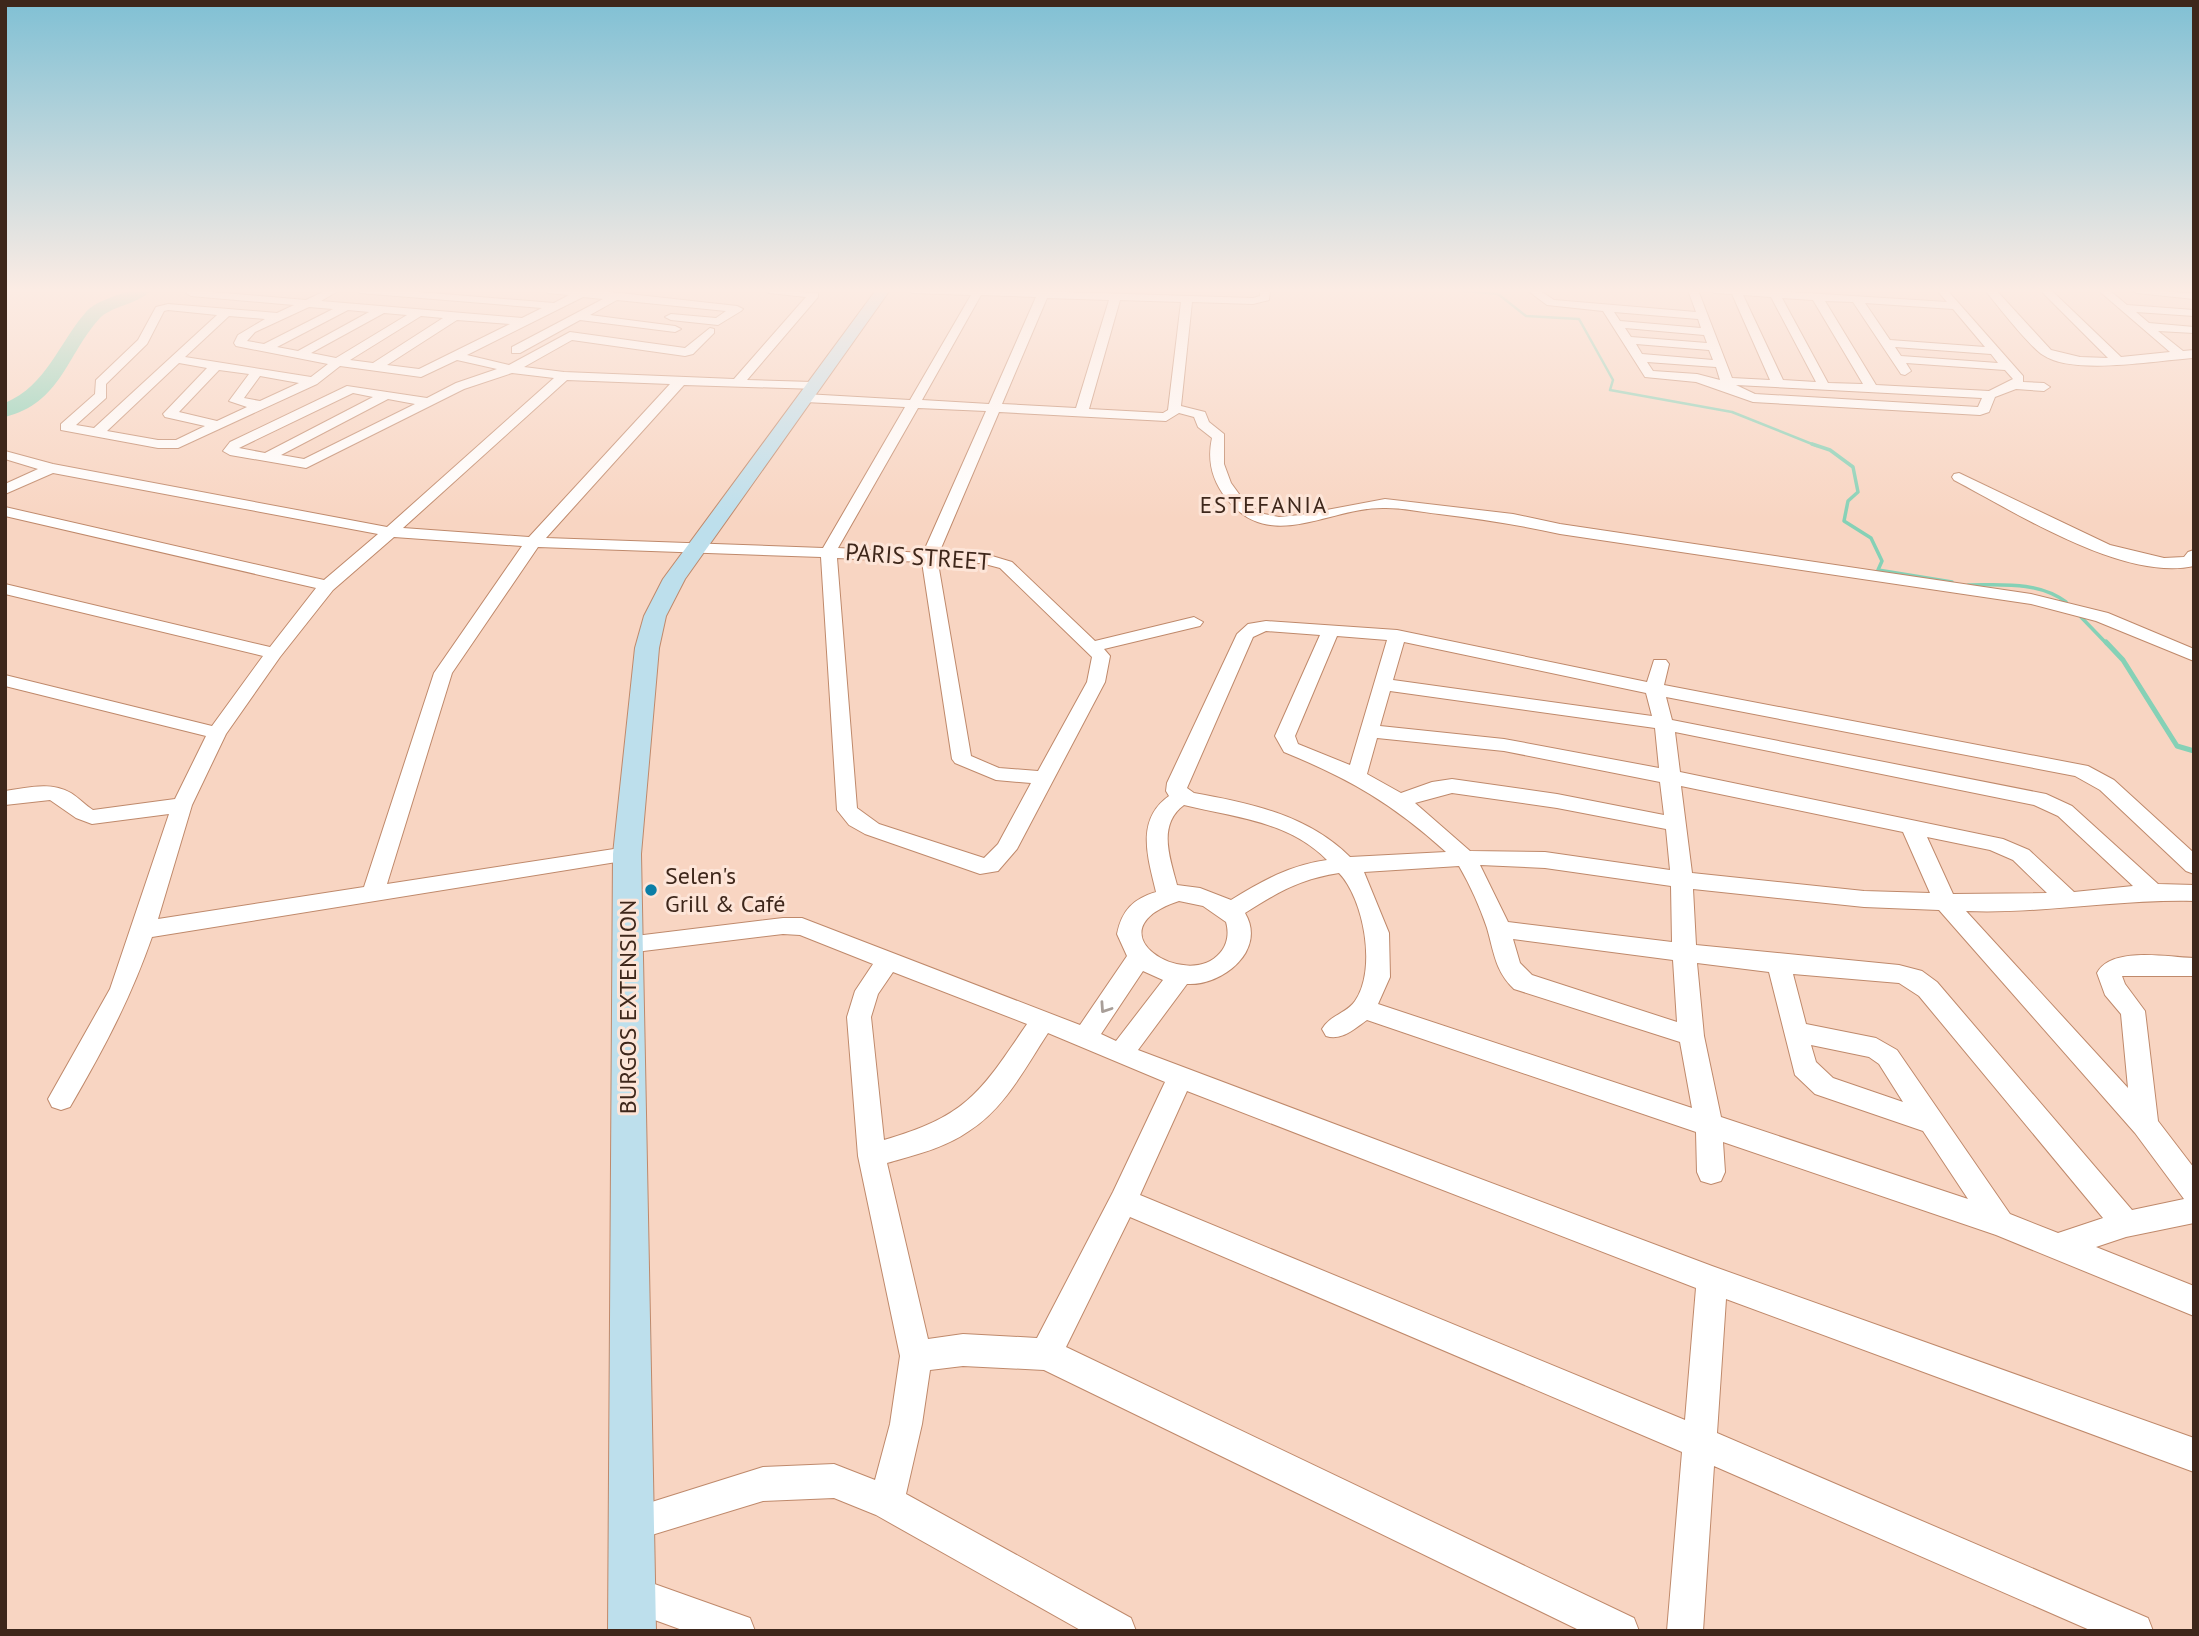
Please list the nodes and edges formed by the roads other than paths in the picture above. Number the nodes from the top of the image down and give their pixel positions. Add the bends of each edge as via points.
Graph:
1 (117, 366) edge
2 (168, 366) edge
3 (215, 366) edge
4 (224, 366) edge
5 (332, 366) edge
6 (363, 366) edge
7 (376, 366) edge
8 (435, 366) edge
9 (499, 366) edge
10 (515, 366) edge
11 (752, 366) edge
12 (828, 366) edge
13 (934, 366) edge
14 (1014, 366) edge
15 (1095, 366) edge
16 (1180, 366) edge
17 (1643, 366) edge
18 (1721, 366) edge
19 (1770, 366) edge
20 (1814, 366) edge
21 (1858, 366) edge
22 (1902, 366) edge
23 (1999, 366) edge
24 (2008, 367) joint
25 (373, 368) junction
26 (510, 369) junction
27 (257, 372) junction
28 (564, 376) junction
29 (313, 381) junction
30 (680, 381) junction
31 (737, 383) junction
32 (1728, 384) junction
33 (1778, 384) junction
34 (2015, 385) junction
35 (1824, 386) junction
36 (2044, 387) dead end
37 (1872, 389) junction
38 (1919, 389) junction
39 (809, 392) junction
40 (386, 395) junction
41 (1990, 395) junction
42 (428, 402) junction
43 (912, 403) junction
44 (260, 405) junction
45 (997, 407) junction
46 (1175, 408) junction
47 (1081, 414) junction
48 (218, 425) junction
49 (97, 433) junction
50 (5, 455) edge
51 (265, 458) junction
52 (51, 468) junction
53 (1959, 477) dead end
54 (5, 490) edge
55 (5, 511) edge
56 (390, 532) junction
57 (533, 542) junction
58 (701, 545) junction
59 (829, 551) junction
60 (929, 558) junction
61 (2192, 560) edge
62 (327, 586) junction
63 (5, 589) edge
64 (1194, 622) dead end
65 (1330, 631) junction
66 (1397, 635) junction
67 (1092, 647) junction
68 (274, 653) junction
69 (2194, 656) edge
70 (1660, 664) dead end
71 (5, 680) edge
72 (1382, 684) junction
73 (1654, 689) junction
74 (1664, 724) junction
75 (1370, 731) junction
76 (217, 733) junction
77 (1357, 774) junction
78 (1669, 775) junction
79 (1043, 778) junction
80 (1181, 797) junction
81 (5, 798) edge
82 (1400, 801) junction
83 (181, 805) junction
84 (1674, 824) junction
85 (1911, 826) junction
86 (627, 854) junction
87 (1464, 859) junction
88 (1343, 865) junction
89 (2194, 866) edge
90 (1682, 880) junction
91 (2153, 892) junction
92 (373, 893) junction
93 (2194, 893) edge
94 (1168, 894) junction
95 (2068, 900) junction
96 (1945, 902) junction
97 (1231, 911) junction
98 (143, 930) junction
99 (1501, 930) junction
100 (627, 944) junction
101 (1684, 953) junction
102 (1139, 957) junction
103 (889, 960) junction
104 (1779, 964) junction
105 (2194, 967) edge
106 (1180, 975) junction
107 (1364, 1009) junction
108 (1043, 1020) junction
109 (1335, 1029) dead end
110 (1796, 1031) junction
111 (1691, 1035) junction
112 (1085, 1038) junction
113 (1121, 1054) junction
114 (1181, 1076) junction
115 (61, 1099) dead end
116 (1932, 1123) junction
117 (2146, 1125) junction
118 (1709, 1126) junction
119 (872, 1156) junction
120 (1712, 1172) dead end
121 (2194, 1190) edge
122 (1123, 1201) junction
123 (2194, 1210) edge
124 (2000, 1223) junction
125 (2126, 1224) junction
126 (2059, 1246) junction
127 (1712, 1279) junction
128 (2194, 1301) edge
129 (1046, 1354) junction
130 (916, 1356) junction
131 (1700, 1443) junction
132 (2194, 1455) edge
133 (887, 1502) junction
134 (632, 1524) junction
135 (632, 1613) edge
136 (737, 1631) edge
137 (1118, 1631) edge
138 (1621, 1631) edge
139 (1685, 1631) edge
140 (2135, 1631) edge

1 - 49 street via 100,383 101,395 66,427
2 - 49 street
3 - 48 street via 170,415
4 - 27 street
5 - 29 street
6 - 25 street
7 - 25 street
8 - 25 street via 421,373
9 - 26 street
10 - 26 street
11 - 31 street
12 - 39 main road, BURGOS EXTENSION
13 - 43 street
14 - 45 street
15 - 47 street
16 - 46 street
17 - 32 street via 1649,374
18 - 32 street
19 - 33 street
20 - 35 street
21 - 37 street
22 - 38 street
23 - 24 street
24 - 34 street via 2019,379
26 - 28 street
26 - 42 street
27 - 29 street
27 - 44 street via 235,401
28 - 30 street
28 - 56 street
29 - 44 street
30 - 31 street
30 - 57 street
31 - 39 street
32 - 33 street
32 - 41 street via 1753,398 1980,411
33 - 35 street
34 - 36 street
34 - 41 street
35 - 37 street
37 - 38 street
38 - 41 street
39 - 43 street
39 - 58 main road, BURGOS EXTENSION
40 - 42 street
40 - 51 street
40 - 51 street via 341,392 230,448
42 - 51 street via 306,464
43 - 45 street
43 - 59 street
44 - 48 street
45 - 47 street
45 - 60 street
46 - 47 street via 1166,417
46 - 69 street via 1199,415 1219,437 1217,471 1236,505 1261,518 1302,521 1367,503 1385,503 1513,519 2031,599 2102,617
48 - 49 street via 170,445
50 - 52 street, PARIS STREET
52 - 54 street
52 - 56 street, PARIS STREET
53 - 61 street via 2096,546 2159,562
55 - 62 street
56 - 57 street, PARIS STREET
56 - 62 street
57 - 58 street, PARIS STREET
57 - 92 street via 443,673
58 - 59 street, PARIS STREET
58 - 86 main road, BURGOS EXTENSION via 674,579 655,616 647,648
59 - 60 street, PARIS STREET
59 - 79 street via 848,810 856,820 990,866
60 - 67 street, PARIS STREET via 982,558 1006,565
60 - 79 street via 962,759 996,774
62 - 68 street
63 - 68 street
64 - 67 street
65 - 66 street
65 - 77 street via 1286,742
65 - 80 street via 1266,626 1246,634 1177,783
66 - 72 street
66 - 73 street
67 - 79 street via 1101,656 1096,682
68 - 76 street
70 - 73 street
71 - 76 street
72 - 74 street
72 - 75 street
73 - 74 street
73 - 89 street via 2081,771 2107,785
74 - 78 street
74 - 91 street via 2053,804
75 - 77 street
75 - 78 street via 1504,745
76 - 83 street
77 - 82 street
78 - 84 street
78 - 85 street
80 - 88 street via 1274,818 1325,845
80 - 94 street via 1159,817 1155,832
81 - 83 street via 50,793 92,817
82 - 84 street via 1432,789 1463,787
82 - 87 street
83 - 98 street
84 - 90 street
85 - 95 street via 2008,848
85 - 96 street
86 - 92 street
86 - 100 main road, BURGOS EXTENSION
87 - 88 street
87 - 90 street via 1545,860
87 - 99 street
88 - 97 street via 1304,871
88 - 107 street via 1358,879 1377,933 1378,977
90 - 96 street via 1864,899
90 - 101 street
91 - 93 street
91 - 95 street
92 - 98 street
94 - 97 street via 1198,894
94 - 102 street via 1141,906 1131,920 1130,940
95 - 96 street
96 - 117 street
97 - 106 street via 1239,922 1240,936 1227,963 1201,974
98 - 115 street via 122,989
99 - 101 street via 1625,942
99 - 111 street via 1506,964 1511,974 1524,982
100 - 103 street via 802,927
100 - 134 main road, BURGOS EXTENSION
101 - 104 street
101 - 111 street
102 - 106 street
102 -> 112 street
103 - 108 street
103 - 119 street via 867,991 859,1017
104 - 110 street
104 - 125 street via 1899,974 1928,989
105 - 117 street via 2120,965 2109,973 2114,988 2133,1011
106 - 113 street
107 - 109 street
107 - 118 street
108 - 112 street
108 - 119 street via 971,1116 934,1135
110 - 116 street via 1876,1048 1888,1057
110 - 116 street via 1804,1067 1824,1086
111 - 118 street
112 - 113 street
113 - 114 street
114 - 122 street
114 - 127 street
116 - 124 street
117 - 121 street
118 - 120 street
118 - 124 street
119 - 130 street
122 - 129 street
122 - 131 street
123 - 125 street
124 - 126 street
125 - 126 street
126 - 128 street
127 - 131 street
127 - 132 street
129 - 130 street via 963,1350
129 - 138 street
130 - 133 street
131 - 139 street
131 - 140 street
133 - 134 street via 834,1480 763,1484
133 - 137 street
134 - 135 main road, BURGOS EXTENSION
135 - 136 street

